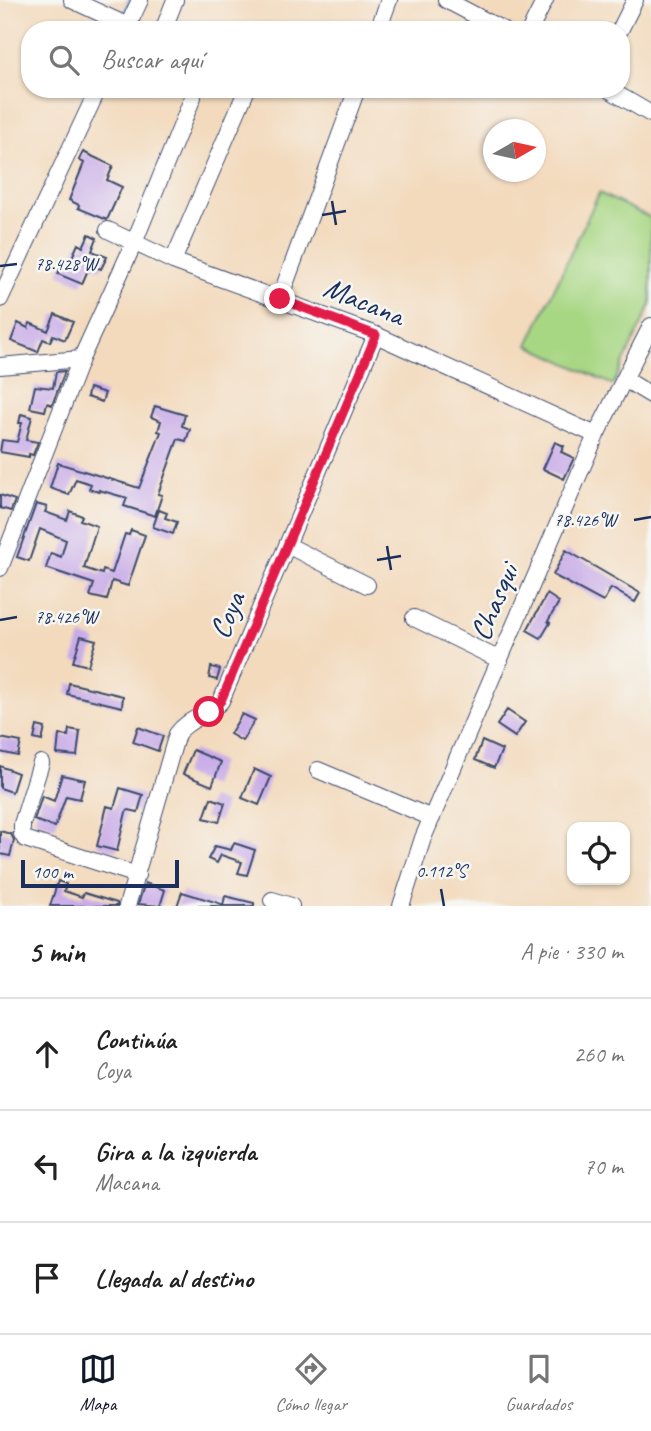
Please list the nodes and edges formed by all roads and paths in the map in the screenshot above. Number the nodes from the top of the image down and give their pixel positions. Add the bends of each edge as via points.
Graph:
1 (72, 0) edge
2 (141, 0) edge
3 (175, 0) edge
4 (389, 0) edge
5 (446, 0) edge
6 (545, 0) edge
7 (635, 0) edge
8 (113, 21) edge
9 (130, 21) edge
10 (167, 21) edge
11 (381, 21) edge
12 (486, 21) edge
13 (534, 21) edge
14 (624, 21) edge
15 (94, 98) edge
16 (193, 98) edge
17 (243, 98) edge
18 (353, 98) edge
19 (623, 98) edge
20 (651, 114) edge
21 (108, 230) dead end
22 (134, 243) junction
23 (173, 261) junction
24 (0, 299) edge
25 (280, 299) junction
26 (651, 326) edge
27 (376, 335) junction
28 (80, 359) junction
29 (0, 366) edge
30 (626, 380) junction
31 (651, 395) edge
32 (596, 435) junction
33 (287, 545) junction
34 (0, 568) edge
35 (367, 585) dead end
36 (414, 618) dead end
37 (499, 660) junction
38 (41, 763) dead end
39 (317, 770) dead end
40 (432, 818) junction
41 (136, 875) junction
42 (272, 900) dead end
43 (127, 906) edge
44 (291, 906) edge
45 (401, 906) edge

1 - 8 street
2 - 9 street
3 - 10 street
4 - 11 street
5 - 12 street
6 - 13 street
7 - 14 street
15 - 24 street
16 - 22 street
17 - 23 street
18 - 25 street
19 - 20 street
21 - 22 street, Macana
22 - 23 street, Macana
22 - 28 street
23 - 25 street, Macana
25 - 27 street, Macana
26 - 30 street, Chasqui
27 - 32 street, Macana
27 - 33 street, Coya
28 - 29 street
28 - 34 street
30 - 31 street
30 - 32 street, Chasqui
32 - 37 street, Chasqui
33 - 35 street
33 - 41 street, Coya via 221,701 177,734
36 - 37 street
37 - 40 street, Chasqui
38 - 41 street via 22,824 25,839
39 - 40 street
40 - 45 street, Chasqui
41 - 43 street, Coya
42 - 44 street

